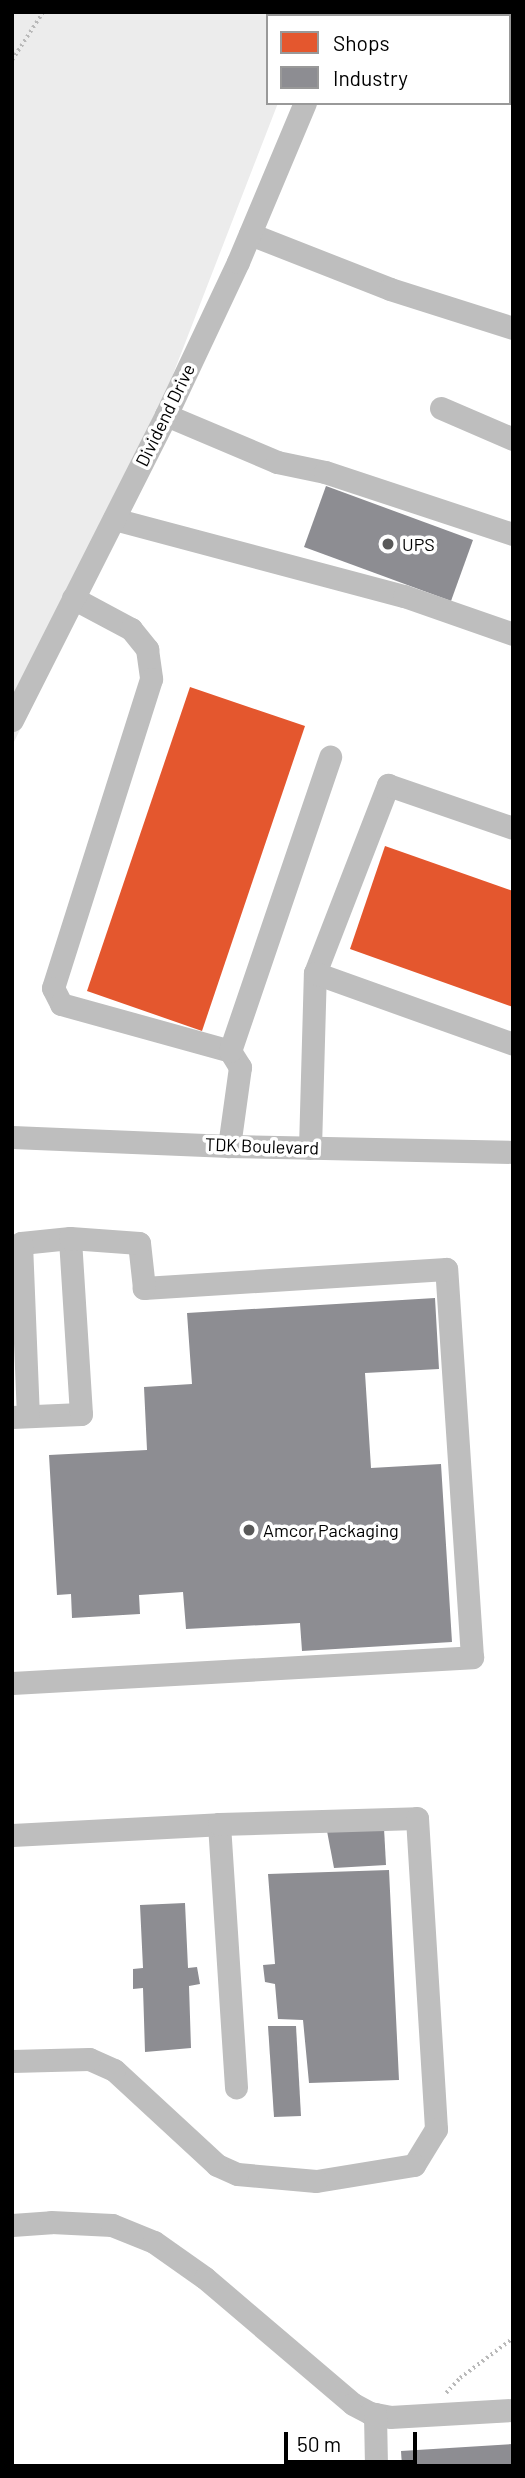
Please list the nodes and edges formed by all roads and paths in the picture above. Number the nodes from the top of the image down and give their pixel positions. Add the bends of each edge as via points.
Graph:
1 (43, 12) edge
2 (12, 60) edge
3 (304, 105) edge
4 (250, 234) junction
5 (513, 328) edge
6 (441, 408) dead end
7 (166, 415) junction
8 (513, 439) edge
9 (114, 519) junction
10 (513, 534) edge
11 (73, 598) junction
12 (513, 634) edge
13 (12, 720) edge
14 (330, 757) dead end
15 (513, 828) edge
16 (315, 973) junction
17 (513, 1044) edge
18 (230, 1052) junction
19 (12, 1137) edge
20 (229, 1146) junction
21 (310, 1148) junction
22 (513, 1152) edge
23 (71, 1238) junction
24 (20, 1416) edge
25 (12, 1683) edge
26 (219, 1824) junction
27 (12, 1835) edge
28 (12, 2061) edge
29 (236, 2087) dead end
30 (12, 2225) edge
31 (513, 2338) edge
32 (460, 2378) dead end
33 (513, 2410) edge
34 (375, 2414) junction
35 (376, 2466) edge

1 - 2 path
3 - 4 street, Dividend Drive
4 - 5 street via 390,289
4 - 7 street, Dividend Drive
6 - 8 street
7 - 9 street, Dividend Drive
7 - 10 street via 277,462 337,476
9 - 11 street, Dividend Drive
9 - 12 street via 404,596
11 - 13 street, Dividend Drive
11 - 18 street via 131,629 147,649 151,679 53,988 61,1004
14 - 18 street
15 - 16 street via 388,785
16 - 17 street
16 - 21 street
18 - 20 street via 240,1067
19 - 20 street, TDK Boulevard
20 - 21 street, TDK Boulevard
21 - 22 street, TDK Boulevard
23 - 24 street via 20,1243
23 - 24 street via 81,1414
23 - 25 street via 139,1243 144,1288 446,1269 472,1657
26 - 27 street
26 - 28 street via 416,1818 436,2129 414,2165 317,2181 237,2174 217,2165 114,2070 89,2059
26 - 29 street
30 - 34 street via 112,2225 154,2242 205,2278 353,2404
31 - 32 path
33 - 34 street
34 - 35 street

